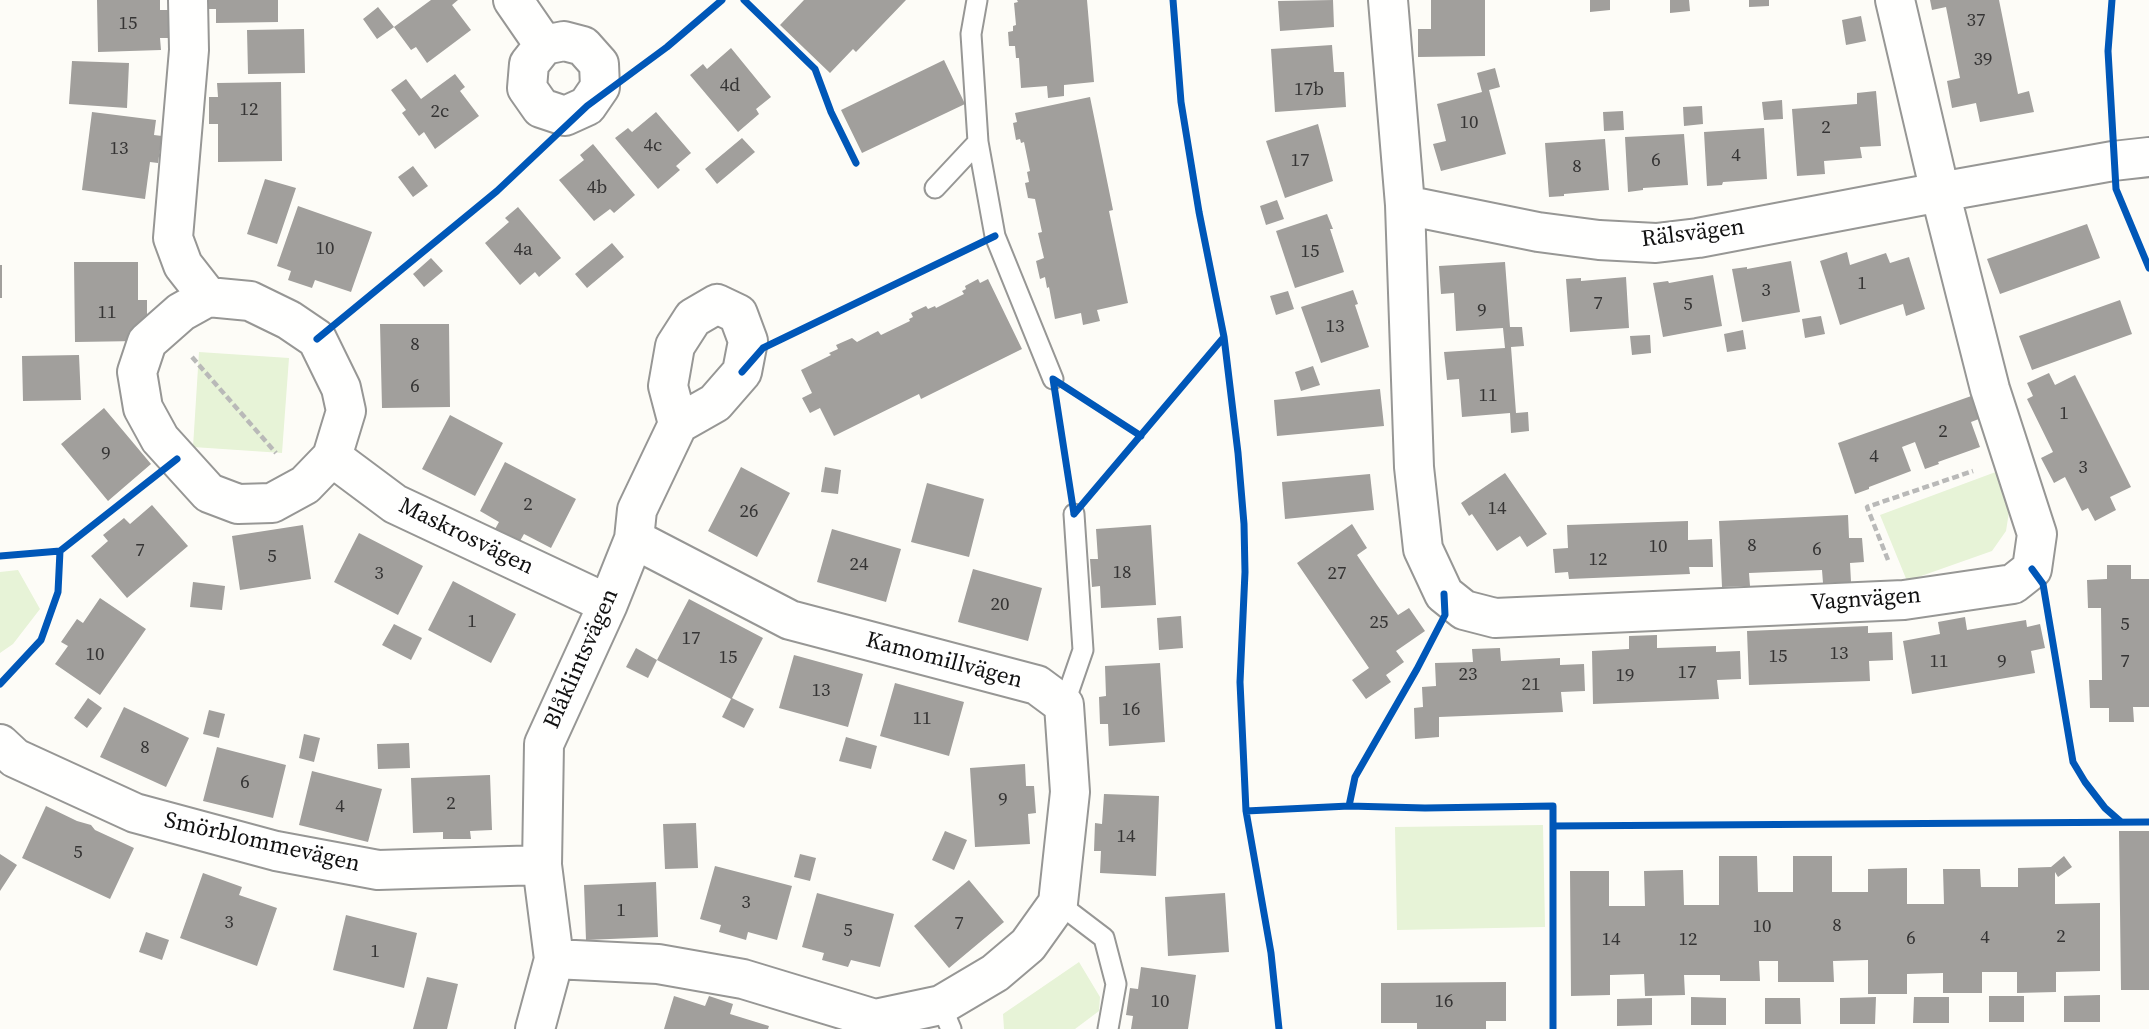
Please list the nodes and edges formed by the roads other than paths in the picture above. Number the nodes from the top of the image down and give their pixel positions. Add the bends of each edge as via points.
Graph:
1 (188, 0) edge
2 (513, 0) edge
3 (977, 0) edge
4 (1388, 0) edge
5 (1895, 0) edge
6 (544, 45) dead end
7 (978, 142) junction
8 (2149, 157) edge
9 (935, 188) dead end
10 (1940, 192) junction
11 (1405, 205) junction
12 (208, 297) junction
13 (1053, 379) dead end
14 (678, 424) dead end
15 (332, 457) junction
16 (1074, 514) dead end
17 (634, 538) junction
18 (608, 604) junction
19 (1063, 705) junction
20 (0, 744) edge
21 (542, 865) junction
22 (1058, 902) junction
23 (554, 959) junction
24 (946, 1017) edge
25 (535, 1029) edge
26 (1108, 1029) edge

1 - 12 street via 189,50 173,238 183,265
2 - 6 street
3 - 7 lane via 971,34
4 - 11 street
5 - 10 street
7 - 9 lane
7 - 13 lane via 995,236
8 - 10 street, Rälsvägen
10 - 11 street, Rälsvägen via 1656,243 1538,232
10 - 11 street, Vagnvägen via 1990,389 2037,534 2032,569 2013,584 1904,600 1495,618 1464,610 1444,594 1423,549 1414,467
12 - 15 street via 250,301 317,340 341,388 346,411
12 - 15 street via 181,312 148,342 137,372 143,408 160,439 209,493 238,504 272,503 305,485
14 - 17 street, Blåklintsvägen via 637,510
15 - 18 street, Maskrosvägen via 395,504
16 - 19 lane via 1083,650
17 - 18 street, Blåklintsvägen
17 - 19 street, Kamomillvägen via 790,620 1037,685
18 - 21 street, Blåklintsvägen via 544,744
19 - 22 street via 1070,792
20 - 21 street, Smörblommevägen via 15,758 135,813 275,851 378,870
21 - 23 street, Blåklintsvägen
22 - 24 street via 1028,945
22 - 26 lane via 1104,938 1116,984
23 - 24 street via 658,964 731,977 875,1019
23 - 25 street, Blåklintsvägen

